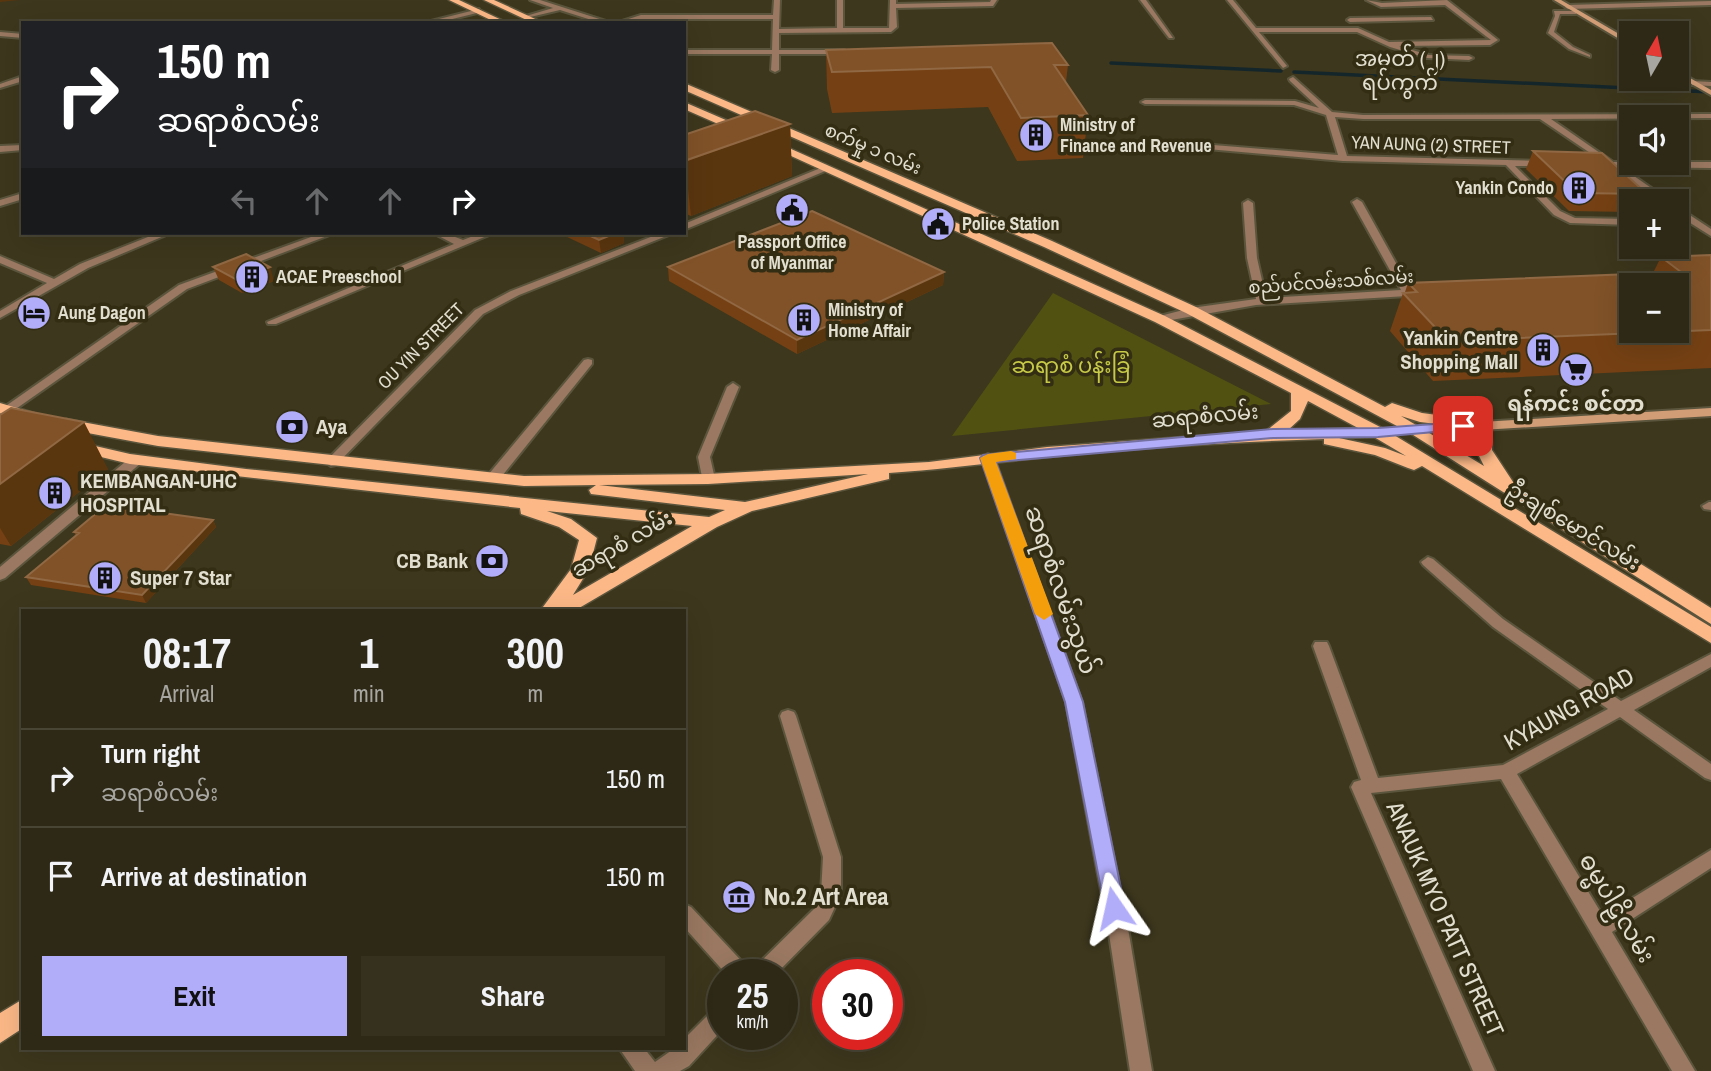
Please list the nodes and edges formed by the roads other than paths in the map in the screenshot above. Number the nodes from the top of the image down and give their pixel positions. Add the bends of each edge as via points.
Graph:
1 (453, 0) edge
2 (488, 0) edge
3 (533, 0) edge
4 (777, 0) edge
5 (840, 0) edge
6 (994, 0) edge
7 (1143, 0) edge
8 (1230, 0) edge
9 (1368, 0) edge
10 (1557, 0) edge
11 (1446, 2) edge
12 (894, 3) edge
13 (1711, 3) edge
14 (1568, 7) junction
15 (561, 8) junction
16 (1341, 10) dead end
17 (479, 11) junction
18 (517, 12) junction
19 (1576, 12) junction
20 (528, 17) junction
21 (775, 17) junction
22 (493, 18) junction
23 (1432, 19) dead end
24 (1350, 20) junction
25 (435, 21) edge
26 (500, 21) edge
27 (536, 21) edge
28 (603, 21) edge
29 (626, 21) edge
30 (1256, 30) junction
31 (1358, 30) junction
32 (775, 31) junction
33 (840, 31) junction
34 (0, 34) edge
35 (21, 36) edge
36 (1171, 37) dead end
37 (1619, 37) edge
38 (1388, 44) junction
39 (686, 52) edge
40 (776, 52) junction
41 (855, 52) edge
42 (1588, 56) dead end
43 (1469, 58) dead end
44 (1283, 66) dead end
45 (775, 70) dead end
46 (21, 79) edge
47 (1293, 79) dead end
48 (1689, 80) edge
49 (0, 86) edge
50 (686, 87) edge
51 (1710, 90) edge
52 (1145, 102) dead end
53 (686, 106) edge
54 (740, 111) junction
55 (1330, 114) junction
56 (1542, 116) junction
57 (1711, 116) edge
58 (717, 119) junction
59 (751, 135) edge
60 (763, 140) edge
61 (1151, 142) dead end
62 (21, 147) edge
63 (821, 147) junction
64 (0, 149) edge
65 (798, 155) junction
66 (1343, 158) junction
67 (1508, 163) junction
68 (1560, 164) edge
69 (1587, 164) edge
70 (1613, 164) junction
71 (1711, 164) edge
72 (826, 169) junction
73 (1648, 189) edge
74 (21, 197) edge
75 (1357, 202) dead end
76 (0, 203) edge
77 (1248, 203) dead end
78 (1689, 218) edge
79 (1619, 222) edge
80 (1689, 222) edge
81 (1695, 222) junction
82 (1711, 222) edge
83 (686, 226) edge
84 (1711, 233) edge
85 (160, 235) edge
86 (325, 235) edge
87 (443, 235) edge
88 (484, 235) edge
89 (664, 235) edge
90 (463, 244) junction
91 (0, 259) edge
92 (52, 282) junction
93 (1434, 293) edge
94 (1408, 294) junction
95 (1262, 303) junction
96 (1191, 310) junction
97 (0, 315) edge
98 (1160, 318) junction
99 (272, 321) dead end
100 (588, 362) dead end
101 (1324, 380) junction
102 (733, 387) dead end
103 (1298, 391) junction
104 (3, 412) edge
105 (1711, 412) edge
106 (1486, 425) junction
107 (1416, 430) junction
108 (1378, 432) junction
109 (1273, 433) junction
110 (158, 441) junction
111 (65, 444) edge
112 (988, 458) junction
113 (136, 460) junction
114 (331, 462) junction
115 (373, 466) junction
116 (927, 466) junction
117 (493, 478) junction
118 (708, 479) junction
119 (524, 481) junction
120 (357, 485) junction
121 (498, 499) junction
122 (1521, 500) junction
123 (747, 507) junction
124 (1505, 510) junction
125 (711, 523) junction
126 (1428, 562) dead end
127 (0, 575) edge
128 (551, 609) edge
129 (562, 609) edge
130 (1711, 617) edge
131 (1711, 636) edge
132 (1321, 646) dead end
133 (1711, 660) edge
134 (1621, 709) junction
135 (788, 716) dead end
136 (1506, 772) junction
137 (1711, 773) edge
138 (1366, 787) junction
139 (1711, 858) edge
140 (686, 915) edge
141 (1600, 929) junction
142 (726, 959) edge
143 (777, 959) edge
144 (21, 1013) edge
145 (0, 1030) edge
146 (707, 1031) edge
147 (632, 1050) edge
148 (649, 1071) edge
149 (660, 1071) edge
150 (1141, 1071) edge
151 (1484, 1071) edge
152 (1684, 1071) edge

1 - 17 main road
2 - 18 main road
3 - 15 street
4 - 21 street
5 - 33 street
6 - 12 street via 993,4
7 - 36 street
8 - 30 street
9 - 11 street via 1381,5
10 - 14 main road
11 - 38 street via 1494,40
12 - 33 street via 891,30
13 - 14 street
14 - 19 main road
15 - 20 street
15 - 28 street
16 - 24 street
17 - 22 main road
17 - 25 street
18 - 20 main road
18 - 22 main road
19 - 37 main road
19 - 42 street via 1556,12 1550,32
20 - 27 main road
21 - 29 street via 641,17
21 - 32 street
22 - 26 main road
23 - 24 street
24 - 31 street
30 - 31 street
30 - 44 street
31 - 38 street
32 - 33 street
32 - 40 street
34 - 35 street
38 - 43 street via 1413,55
39 - 40 street
40 - 41 street
40 - 45 street
46 - 49 street
47 - 55 street
48 - 51 main road
50 - 54 main road, စက်မှု ၁ လမ်း
52 - 55 street via 1295,103
53 - 58 main road
54 - 58 main road
54 - 63 main road, စက်မှု ၁ လမ်း
55 - 56 street
55 - 66 street
56 - 57 street
56 - 70 street
58 - 59 main road
60 - 65 main road, စက်မှု ၁ လမ်း
61 - 66 street, YAN AUNG (2) STREET
62 - 64 street
63 - 65 main road
63 - 96 main road, စက်မှု ၁ လမ်း
65 - 72 main road, စက်မှု ၁ လမ်း
66 - 67 street, YAN AUNG (2) STREET
67 - 68 street, YAN AUNG (2) STREET
67 - 79 street via 1557,213 1573,221
69 - 70 street
70 - 71 street
70 - 73 street
72 - 83 street
72 - 98 main road, စက်မှု ၁ လမ်း
74 - 76 street
75 - 94 street
77 - 95 street via 1252,258
78 - 81 street
80 - 81 street
81 - 82 street
81 - 84 street
85 - 92 street via 121,248
86 - 104 street via 183,287
87 - 90 street
88 - 90 street
89 - 114 street, OU YIN STREET via 515,293 479,312
90 - 99 street
91 - 92 street
92 - 97 street
93 - 94 street, စည်ပင်လမ်းသစ်လမ်း
94 - 95 street, စည်ပင်လမ်းသစ်လမ်း
95 - 96 street, စည်ပင်လမ်းသစ်လမ်း
96 - 98 street, စည်ပင်လမ်းသစ်လမ်း
96 - 101 main road
98 - 103 main road
100 - 117 street
101 - 106 main road via 1420,417
101 - 107 main road
102 - 118 street via 704,457
103 - 108 main road
103 - 109 main road via 1301,400 1296,416
104 - 110 main road
105 - 106 main road, ဆရာစံလမ်း
106 - 107 main road, ဆရာစံလမ်း
106 - 122 main road via 1484,454
107 - 108 main road, ဆရာစံလမ်း
107 - 122 main road, ဦးချစ်မောင်လမ်း
108 - 109 main road, ဆရာစံလမ်း
108 - 124 main road, ဦးချစ်မောင်လမ်း
109 - 112 main road, ဆရာစံလမ်း
109 - 124 main road via 1380,451
110 - 113 main road
110 - 114 main road
111 - 113 main road
112 - 116 main road, ဆရာစံလမ်း
112 - 150 street, ဆရာစံလမ်းသွယ် via 1074,702
113 - 120 main road
113 - 127 street
114 - 115 main road
115 - 117 main road
115 - 120 main road
116 - 118 main road
116 - 123 main road, ဆရာစံလမ်း
117 - 119 main road
118 - 119 main road
119 - 123 main road
120 - 121 main road
121 - 125 main road
121 - 128 main road via 565,523 588,538 588,555 575,580
122 - 130 main road, ဦးချစ်မောင်လမ်း
123 - 125 main road, ဆရာစံလမ်း
124 - 131 main road, ဦးချစ်မောင်လမ်း
125 - 129 main road, ဆရာစံ လမ်း
126 - 134 street via 1498,623
132 - 138 street, ANAUK MYO PATT STREET
133 - 134 street, KYAUNG ROAD
134 - 136 street, KYAUNG ROAD
134 - 137 street
135 - 143 street via 832,857 831,894 822,914
136 - 138 street, KYAUNG ROAD
136 - 141 street, ဓမ္မပါဠိလမ်း
138 - 151 street, ANAUK MYO PATT STREET
139 - 141 street
140 - 142 street
141 - 152 street, ဓမ္မပါဠိလမ်း
144 - 145 main road
146 - 149 street via 681,1058
147 - 148 street

